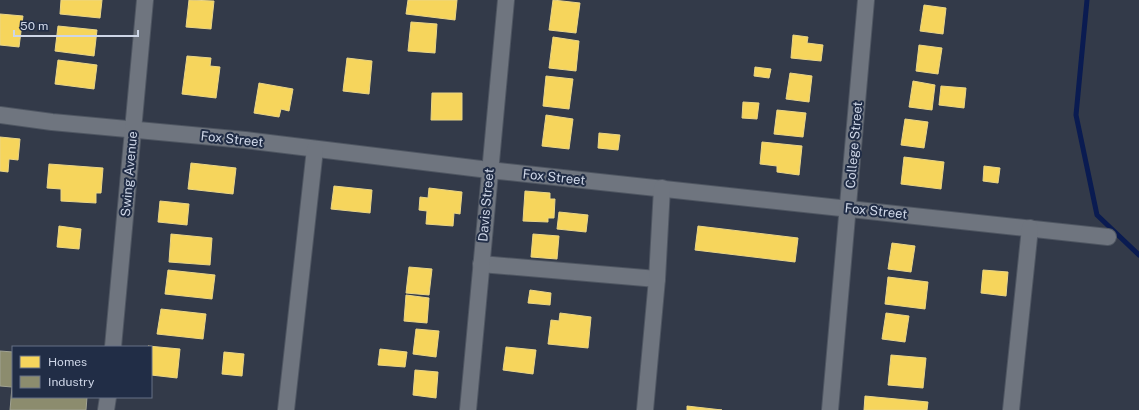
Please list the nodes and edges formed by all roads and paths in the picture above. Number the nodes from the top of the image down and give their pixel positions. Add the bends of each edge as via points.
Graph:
1 (145, 0) edge
2 (506, 0) edge
3 (866, 0) edge
4 (0, 115) edge
5 (133, 130) junction
6 (315, 149) junction
7 (489, 170) junction
8 (662, 188) junction
9 (848, 208) junction
10 (1030, 228) junction
11 (1108, 237) dead end
12 (481, 264) junction
13 (657, 280) junction
14 (113, 346) edge
15 (108, 398) edge
16 (106, 410) edge
17 (286, 410) edge
18 (468, 410) edge
19 (645, 410) edge
20 (830, 410) edge
21 (1011, 410) edge

1 - 5 street, Swing Avenue
2 - 7 street, Davis Street
3 - 9 street, College Street
4 - 5 street, Fox Street
5 - 6 street, Fox Street
5 - 14 street, Swing Avenue
6 - 7 street, Fox Street
6 - 17 street
7 - 8 street, Fox Street
7 - 12 street, Davis Street
8 - 9 street, Fox Street
8 - 13 street
9 - 10 street, Fox Street
9 - 20 street, College Street
10 - 11 street, Fox Street
10 - 21 street
12 - 13 street
12 - 18 street, Davis Street
13 - 19 street
15 - 16 street

